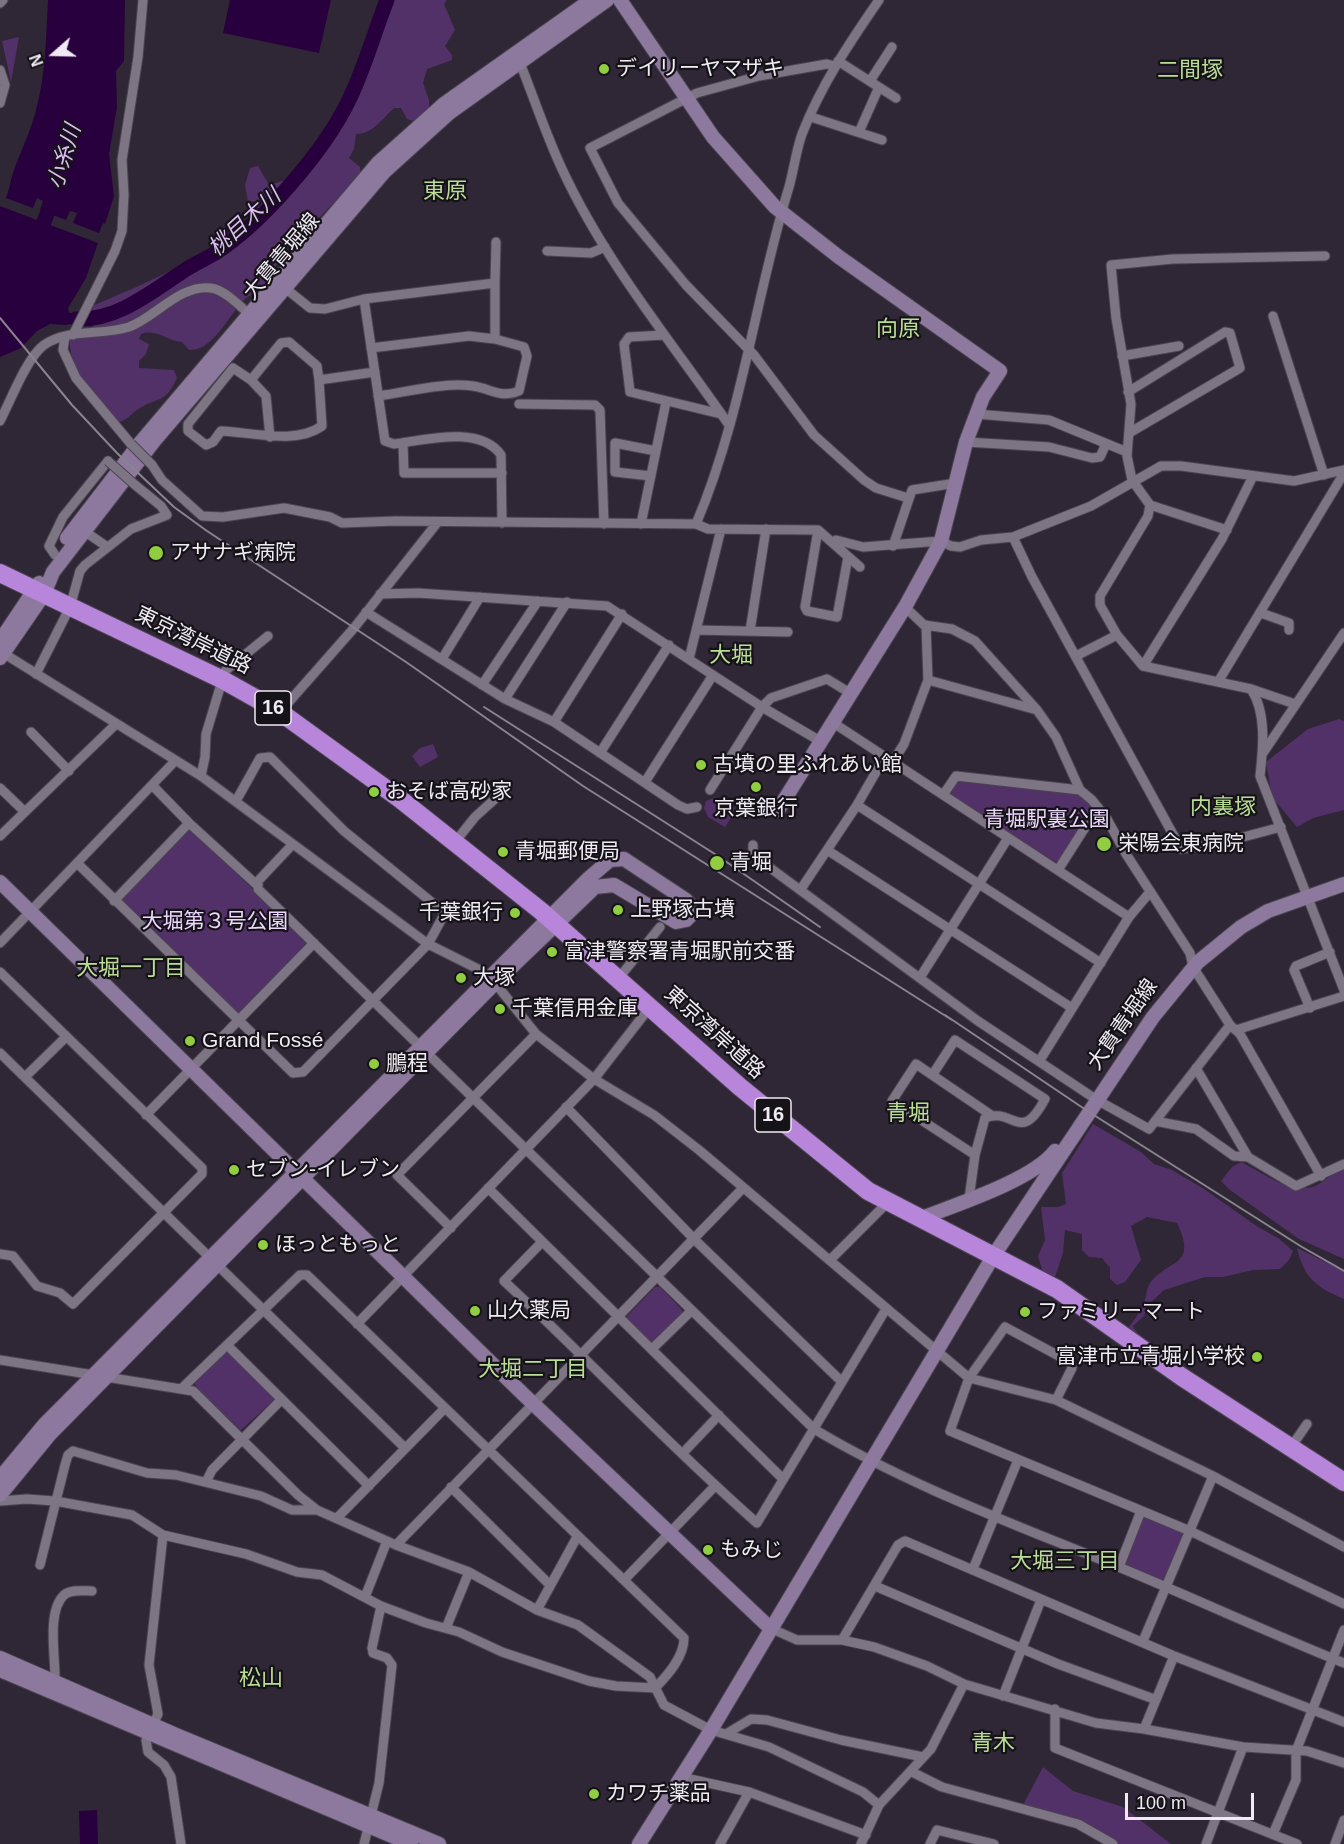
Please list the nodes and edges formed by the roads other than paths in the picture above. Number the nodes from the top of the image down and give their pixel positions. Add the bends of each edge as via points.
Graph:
1 (143, 0) edge
2 (591, 0) edge
3 (607, 0) edge
4 (620, 0) edge
5 (879, 0) edge
6 (892, 46) dead end
7 (520, 63) junction
8 (836, 64) junction
9 (0, 70) edge
10 (875, 84) junction
11 (686, 98) junction
12 (896, 98) dead end
13 (0, 103) edge
14 (811, 117) junction
15 (859, 132) junction
16 (882, 140) dead end
17 (780, 211) junction
18 (496, 242) dead end
19 (605, 247) junction
20 (547, 251) dead end
21 (1324, 255) dead end
22 (495, 283) junction
23 (285, 288) junction
24 (364, 299) junction
25 (1273, 316) dead end
26 (252, 317) junction
27 (69, 335) junction
28 (664, 335) junction
29 (495, 339) junction
30 (1179, 346) dead end
31 (371, 348) junction
32 (747, 351) junction
33 (1122, 356) junction
34 (375, 372) junction
35 (251, 380) junction
36 (319, 380) junction
37 (1128, 392) junction
38 (378, 396) junction
39 (666, 402) junction
40 (519, 404) dead end
41 (721, 414) junction
42 (976, 414) junction
43 (0, 421) edge
44 (729, 425) junction
45 (1128, 433) junction
46 (270, 437) junction
47 (966, 442) junction
48 (403, 443) junction
49 (1106, 444) junction
50 (656, 451) junction
51 (1127, 453) junction
52 (1344, 472) edge
53 (502, 473) junction
54 (1324, 475) junction
55 (651, 476) junction
56 (1253, 476) junction
57 (1132, 480) junction
58 (956, 483) junction
59 (908, 498) junction
60 (1150, 505) junction
61 (436, 523) junction
62 (502, 523) junction
63 (604, 524) junction
64 (641, 524) junction
65 (696, 524) junction
66 (721, 529) junction
67 (766, 529) junction
68 (818, 530) junction
69 (1227, 530) junction
70 (84, 531) junction
71 (1013, 537) junction
72 (831, 538) junction
73 (941, 541) junction
74 (106, 546) junction
75 (894, 546) junction
76 (55, 555) junction
77 (848, 557) junction
78 (860, 567) dead end
79 (0, 573) edge
80 (39, 592) junction
81 (380, 594) junction
82 (480, 597) junction
83 (538, 601) junction
84 (567, 602) junction
85 (70, 607) junction
86 (905, 607) junction
87 (366, 612) junction
88 (1261, 613) junction
89 (622, 614) junction
90 (926, 625) junction
91 (696, 630) junction
92 (1288, 630) dead end
93 (750, 631) junction
94 (788, 632) dead end
95 (1344, 633) edge
96 (1117, 635) junction
97 (268, 636) dead end
98 (669, 645) junction
99 (1, 651) edge
100 (1076, 656) junction
101 (442, 659) junction
102 (689, 659) junction
103 (1143, 666) junction
104 (36, 674) junction
105 (713, 675) junction
106 (223, 680) junction
107 (928, 680) junction
108 (1218, 682) junction
109 (482, 685) junction
110 (1251, 689) junction
111 (850, 693) junction
112 (505, 699) junction
113 (1295, 704) junction
114 (762, 707) junction
115 (1037, 710) junction
116 (280, 712) junction
117 (554, 722) junction
118 (832, 722) junction
119 (116, 724) junction
120 (31, 732) dead end
121 (820, 741) junction
122 (600, 753) junction
123 (1263, 753) junction
124 (888, 760) junction
125 (175, 761) junction
126 (69, 771) junction
127 (201, 776) junction
128 (645, 782) junction
129 (152, 785) junction
130 (0, 788) edge
131 (506, 789) dead end
132 (710, 790) dead end
133 (1080, 790) junction
134 (943, 795) junction
135 (236, 801) junction
136 (857, 805) junction
137 (697, 807) dead end
138 (1098, 807) junction
139 (778, 810) dead end
140 (25, 812) junction
141 (189, 823) junction
142 (1281, 827) junction
143 (0, 836) edge
144 (1008, 838) junction
145 (455, 842) junction
146 (292, 845) junction
147 (753, 845) dead end
148 (827, 850) junction
149 (77, 863) junction
150 (1058, 870) junction
151 (0, 882) edge
152 (979, 883) junction
153 (1344, 884) edge
154 (257, 885) junction
155 (801, 889) junction
156 (1150, 892) junction
157 (1305, 896) junction
158 (114, 900) junction
159 (30, 911) junction
160 (1129, 917) junction
161 (553, 921) junction
162 (660, 927) dead end
163 (950, 928) junction
164 (0, 943) edge
165 (314, 943) junction
166 (428, 944) junction
167 (1330, 952) junction
168 (1101, 963) junction
169 (1193, 967) junction
170 (0, 972) edge
171 (921, 976) junction
172 (618, 979) junction
173 (491, 981) junction
174 (1344, 990) edge
175 (1344, 996) edge
176 (374, 999) junction
177 (650, 1007) junction
178 (1072, 1008) junction
179 (1310, 1008) junction
180 (239, 1022) junction
181 (1233, 1027) junction
182 (536, 1034) junction
183 (66, 1037) junction
184 (425, 1049) junction
185 (1, 1057) edge
186 (1040, 1060) junction
187 (1196, 1068) junction
188 (191, 1071) junction
189 (933, 1074) junction
190 (25, 1077) junction
191 (594, 1079) junction
192 (474, 1098) junction
193 (1097, 1100) junction
194 (566, 1107) junction
195 (1089, 1112) junction
196 (146, 1115) junction
197 (991, 1115) junction
198 (1155, 1121) junction
199 (525, 1149) junction
200 (975, 1155) junction
201 (1248, 1157) junction
202 (1344, 1164) edge
203 (301, 1174) junction
204 (1321, 1176) junction
205 (488, 1188) junction
206 (743, 1188) junction
207 (969, 1199) junction
208 (887, 1203) junction
209 (163, 1213) junction
210 (919, 1219) junction
211 (451, 1228) junction
212 (695, 1240) junction
213 (542, 1242) junction
214 (0, 1254) edge
215 (994, 1255) junction
216 (830, 1260) junction
217 (213, 1262) junction
218 (403, 1277) junction
219 (657, 1277) junction
220 (886, 1309) junction
221 (263, 1311) junction
222 (690, 1312) junction
223 (619, 1316) junction
224 (357, 1324) junction
225 (227, 1345) junction
226 (653, 1348) junction
227 (936, 1352) junction
228 (582, 1353) junction
229 (0, 1360) edge
230 (101, 1374) junction
231 (969, 1378) junction
232 (842, 1382) junction
233 (181, 1389) junction
234 (281, 1400) junction
235 (1056, 1400) junction
236 (534, 1405) junction
237 (445, 1408) junction
238 (719, 1415) junction
239 (1307, 1424) dead end
240 (814, 1429) junction
241 (242, 1439) junction
242 (1291, 1447) junction
243 (405, 1448) junction
244 (489, 1450) junction
245 (682, 1454) junction
246 (1018, 1460) junction
247 (870, 1463) junction
248 (1213, 1476) junction
249 (0, 1478) edge
250 (783, 1479) junction
251 (206, 1482) junction
252 (1344, 1482) edge
253 (369, 1486) junction
254 (715, 1486) junction
255 (451, 1487) junction
256 (0, 1495) edge
257 (0, 1501) edge
258 (55, 1502) junction
259 (317, 1510) junction
260 (1141, 1511) junction
261 (338, 1517) junction
262 (994, 1518) junction
263 (1190, 1531) junction
264 (670, 1533) junction
265 (163, 1535) junction
266 (577, 1537) junction
267 (392, 1543) junction
268 (1344, 1547) edge
269 (40, 1565) dead end
270 (1119, 1567) junction
271 (973, 1569) junction
272 (469, 1572) junction
273 (625, 1579) junction
274 (549, 1584) junction
275 (875, 1586) junction
276 (1166, 1586) junction
277 (92, 1591) dead end
278 (365, 1597) junction
279 (1041, 1600) junction
280 (1344, 1604) edge
281 (381, 1606) junction
282 (537, 1610) junction
283 (446, 1628) junction
284 (770, 1629) junction
285 (1344, 1630) edge
286 (842, 1640) junction
287 (1143, 1641) junction
288 (1021, 1649) junction
289 (1174, 1656) junction
290 (0, 1658) edge
291 (1332, 1658) junction
292 (1344, 1663) edge
293 (0, 1670) edge
294 (55, 1682) junction
295 (964, 1684) junction
296 (655, 1688) junction
297 (1003, 1696) junction
298 (1154, 1699) junction
299 (1055, 1709) junction
300 (1311, 1710) junction
301 (1344, 1722) edge
302 (151, 1728) junction
303 (1144, 1729) junction
304 (711, 1730) junction
305 (726, 1734) junction
306 (1243, 1747) junction
307 (1296, 1751) junction
308 (923, 1756) junction
309 (1344, 1763) edge
310 (912, 1772) junction
311 (681, 1778) junction
312 (749, 1792) junction
313 (879, 1805) junction
314 (1220, 1812) junction
315 (370, 1820) junction
316 (1344, 1820) edge
317 (1273, 1834) junction
318 (864, 1839) edge
319 (721, 1843) edge
320 (181, 1844) edge
321 (364, 1844) edge
322 (411, 1844) edge
323 (439, 1844) edge
324 (639, 1844) edge
325 (734, 1844) edge
326 (930, 1844) edge
327 (994, 1844) edge
328 (1113, 1844) edge
329 (1206, 1844) edge
330 (1297, 1844) edge
331 (1335, 1844) edge

1 - 27 street via 122,160 122,231 84,313
2 - 26 street, 大貫青堀線 via 412,130 378,163
3 - 7 street, 大貫青堀線
4 - 11 street
5 - 8 street
6 - 10 street
7 - 19 street via 562,169
7 - 23 street, 大貫青堀線 via 418,138
8 - 10 street
8 - 11 street via 759,76
8 - 14 street
9 - 13 street via 5,85
10 - 12 street
10 - 15 street
11 - 17 street via 745,176
11 - 32 street via 590,148 618,203
14 - 15 street
14 - 17 street via 802,134
15 - 16 street
17 - 32 street
17 - 42 street via 1000,371
18 - 22 street
19 - 20 street via 591,254
19 - 28 street
21 - 33 street via 1173,259 1111,265
22 - 24 street
22 - 29 street
23 - 24 street via 310,308 325,309
23 - 26 street, 大貫青堀線
24 - 31 street
25 - 54 street
26 - 27 street via 232,299 211,288 188,290 128,327
26 - 70 street, 大貫青堀線
26 - 76 street, 大貫青堀線 via 98,495
27 - 43 street via 43,346
27 - 61 street, bridge via 63,350 76,378 162,480 202,516 223,517 284,508 342,523
28 - 39 street via 629,337 624,344 630,392
28 - 41 street
29 - 31 street via 469,336
29 - 38 street via 524,347 528,356 519,391 512,395 460,385
30 - 33 street
31 - 34 street
32 - 44 street
32 - 59 street via 830,451 876,488
33 - 37 street
34 - 36 street
34 - 38 street
35 - 36 street via 281,343 289,342 316,366
35 - 46 street via 266,396
35 - 46 street via 232,368 188,424 188,430 206,445 221,431
36 - 46 street via 322,426 315,432
37 - 45 street
37 - 45 street via 1225,332 1230,333 1239,369
38 - 48 street via 385,441
39 - 41 street
39 - 50 street
40 - 63 street via 595,405 600,410
41 - 44 street
42 - 47 street
42 - 49 street via 1049,420
44 - 65 street via 716,478
45 - 51 street
47 - 49 street via 1049,447 1092,458 1100,457
47 - 58 street
48 - 53 street via 454,437 478,439 496,447 501,455
48 - 53 street via 404,472
49 - 51 street
50 - 55 street
50 - 55 street via 615,443 615,472
51 - 57 street
52 - 54 street
52 - 88 street
53 - 62 street
54 - 56 street via 1294,481
55 - 64 street
56 - 57 street via 1161,466
56 - 69 street
57 - 60 street
57 - 71 street via 1091,506
58 - 59 street via 912,489
58 - 73 street
59 - 75 street
60 - 69 street
60 - 96 street via 1148,516 1100,596 1100,605
61 - 62 street
61 - 81 street
62 - 63 street
63 - 64 street
64 - 65 street
65 - 66 street
66 - 67 street
66 - 91 street
67 - 68 street
67 - 93 street
68 - 72 street
68 - 77 street via 807,611 837,617
69 - 103 street
70 - 74 street
70 - 80 street, 大貫青堀線
71 - 73 street via 960,547
71 - 100 street
72 - 75 street via 863,547
72 - 77 street
73 - 75 street
73 - 86 street
74 - 76 street, bridge via 131,529 167,515 108,461 63,517 49,546
74 - 85 street via 80,571
76 - 80 street, 大貫青堀線
77 - 78 street
79 - 80 highway, 東京湾岸道路 / 16
80 - 85 highway, 東京湾岸道路 / 16
80 - 99 street
81 - 82 street
81 - 87 street
82 - 83 street
82 - 101 street
83 - 84 street
83 - 109 street
84 - 89 street via 607,606
84 - 112 street
85 - 104 street
85 - 106 highway, 東京湾岸道路 / 16
86 - 90 street
86 - 111 street
87 - 101 street
87 - 116 street
88 - 92 street via 1289,623
88 - 108 street
89 - 98 street
89 - 117 street
90 - 107 street
90 - 115 street via 952,629 975,640
91 - 93 street
91 - 102 street
93 - 94 street
95 - 113 street
96 - 100 street
96 - 103 street
97 - 106 street via 230,665
98 - 102 street
98 - 122 street
99 - 104 street
100 - 142 street via 1180,849
101 - 109 street
102 - 105 street
103 - 108 street
104 - 119 street
105 - 114 street
105 - 128 street
106 - 116 highway, 東京湾岸道路 / 16
106 - 127 street via 206,734
107 - 115 street
107 - 124 street via 904,744
108 - 110 street
109 - 112 street
110 - 113 street
110 - 123 street via 1261,719
111 - 114 street via 827,679 771,698
111 - 118 street
112 - 117 street
113 - 123 street
114 - 121 street
114 - 132 street
115 - 133 street via 1056,736
116 - 145 highway, 東京湾岸道路 / 16
117 - 122 street
118 - 121 street
118 - 124 street
119 - 125 street
119 - 126 street
120 - 126 street
121 - 139 street
122 - 128 street
123 - 142 street via 1260,776
124 - 134 street
124 - 136 street
125 - 127 street
125 - 129 street
126 - 140 street
127 - 135 street
128 - 137 street via 687,809
129 - 141 street
129 - 149 street
130 - 140 street
131 - 145 street
133 - 134 street via 956,776
133 - 138 street
134 - 144 street
135 - 146 street
135 - 166 street via 260,758 270,757 344,831 445,913
136 - 148 street
136 - 152 street
138 - 150 street
138 - 156 street
140 - 143 street
141 - 154 street
141 - 158 street
142 - 157 street
144 - 150 street
144 - 152 street
145 - 161 highway, 東京湾岸道路 / 16
146 - 154 street
146 - 166 street
147 - 155 street via 758,859
148 - 155 street
148 - 163 street
149 - 158 street
149 - 159 street
150 - 160 street
151 - 159 street
152 - 163 street
152 - 168 street
153 - 157 street, 大貫青堀線
154 - 165 street
155 - 171 street via 847,927
156 - 160 street
156 - 169 street via 1190,953
157 - 167 street
157 - 169 street, 大貫青堀線 via 1241,927
158 - 180 street
159 - 164 street
159 - 188 street
160 - 168 street
161 - 161 street via 589,878 617,858 686,900 691,912 686,920 676,922 609,884 595,887
161 - 172 highway, 東京湾岸道路 / 16
161 - 173 street
162 - 172 street
163 - 171 street
163 - 178 street
165 - 176 street
165 - 180 street
166 - 173 street via 478,969
166 - 176 street
167 - 174 street
167 - 179 street via 1294,970
168 - 178 street
169 - 181 street
169 - 193 street, 大貫青堀線 via 1153,1017
170 - 183 street
171 - 186 street via 978,1021
172 - 177 highway, 東京湾岸道路 / 16
173 - 182 street
173 - 184 street
175 - 179 street
176 - 180 street via 303,1072 293,1073
176 - 184 street
177 - 191 street
177 - 208 highway, 東京湾岸道路 / 16 via 740,1088 842,1172
178 - 186 street
179 - 181 street
180 - 188 street
181 - 187 street
181 - 204 street
182 - 191 street
182 - 192 street
183 - 190 street
183 - 196 street
184 - 192 street
184 - 203 street
185 - 190 street
186 - 193 street
187 - 198 street
187 - 201 street
188 - 196 street
188 - 203 street
189 - 197 street
189 - 197 street via 955,1040 1045,1099 1029,1122
189 - 200 street via 916,1064 892,1101
190 - 209 street
191 - 194 street
191 - 206 street via 654,1115
192 - 199 street
192 - 211 street via 397,1175
193 - 195 street, 大貫青堀線
193 - 198 street via 1149,1129
194 - 199 street
194 - 212 street
195 - 207 street via 1083,1114 1047,1161
195 - 215 street, 大貫青堀線
196 - 209 street via 202,1168 202,1174
197 - 200 street via 981,1123
198 - 201 street via 1196,1129 1234,1156
199 - 205 street
199 - 219 street
200 - 207 street
201 - 204 street via 1296,1186
202 - 204 street
203 - 217 street
203 - 218 street
205 - 211 street
205 - 213 street
206 - 212 street
206 - 216 street
207 - 210 street
208 - 210 highway, 東京湾岸道路 / 16
208 - 216 street
209 - 214 street via 72,1304 60,1293 37,1286 13,1256
209 - 217 street
210 - 215 highway, 東京湾岸道路 / 16
211 - 218 street
212 - 219 street
212 - 232 street
213 - 223 street
213 - 228 street via 504,1281
215 - 227 street, 大貫青堀線
215 - 242 highway, 東京湾岸道路 / 16 via 1057,1289
216 - 220 street
217 - 221 street
217 - 230 street
218 - 224 street
218 - 236 street
219 - 222 street
219 - 223 street
220 - 227 street
220 - 232 street
221 - 224 street via 303,1274
221 - 225 street
221 - 243 street
222 - 226 street
222 - 240 street
223 - 226 street
223 - 228 street
224 - 237 street
225 - 233 street
225 - 234 street
226 - 238 street
227 - 231 street
227 - 247 street, 大貫青堀線
228 - 236 street
228 - 245 street
229 - 230 street
230 - 233 street
230 - 249 street via 44,1425
230 - 256 street
231 - 235 street
231 - 235 street via 1005,1327 1070,1362 1072,1368
231 - 246 street via 950,1431
232 - 240 street
233 - 241 street via 193,1391
234 - 241 street
234 - 253 street
235 - 248 street
236 - 244 street
236 - 264 street
237 - 243 street
237 - 244 street
238 - 245 street
238 - 250 street
239 - 242 street
240 - 247 street
240 - 250 street
241 - 251 street via 212,1470
241 - 259 street
242 - 252 highway, 東京湾岸道路 / 16
243 - 253 street
244 - 255 street
244 - 266 street
245 - 254 street
246 - 260 street
246 - 262 street
247 - 262 street
247 - 284 street, 大貫青堀線
248 - 263 street
248 - 268 street
250 - 254 street via 757,1523
251 - 258 street via 176,1474 147,1473 74,1451 68,1455
251 - 259 street via 261,1496 292,1510
253 - 261 street
254 - 264 street
255 - 267 street
255 - 274 street
257 - 258 street
258 - 265 street via 132,1515
258 - 269 street
259 - 261 street
260 - 263 street
260 - 270 street
261 - 267 street
262 - 270 street
262 - 271 street
263 - 276 street
263 - 280 street
264 - 273 street
264 - 284 street
265 - 278 street via 246,1554 297,1572 322,1575
265 - 302 street via 149,1665 158,1714
266 - 273 street
266 - 274 street
267 - 272 street
267 - 278 street
270 - 276 street
271 - 275 street via 905,1541 898,1545
271 - 279 street
272 - 282 street
272 - 283 street
273 - 296 street via 684,1638 684,1647 668,1675
274 - 282 street
275 - 286 street
275 - 288 street
276 - 287 street
276 - 291 street
277 - 294 street via 63,1596 58,1608 53,1624
278 - 281 street
279 - 287 street
279 - 288 street
281 - 283 street
281 - 315 street via 373,1653 387,1658 392,1665 385,1744
282 - 296 street via 578,1625 650,1677
283 - 296 street via 502,1652 589,1681
284 - 286 street via 797,1640
284 - 304 street, 大貫青堀線
285 - 291 street
286 - 295 street via 898,1654
287 - 289 street
288 - 297 street
288 - 298 street
289 - 298 street
289 - 300 street
290 - 294 street
291 - 292 street
291 - 300 street
293 - 302 street
294 - 302 street
295 - 297 street
295 - 308 street via 944,1728
296 - 304 street via 664,1705
297 - 299 street
298 - 303 street
299 - 303 street via 1096,1723
299 - 314 street via 1055,1748
300 - 301 street
300 - 307 street
302 - 315 street
302 - 320 street via 148,1752 171,1777
303 - 306 street
304 - 305 street
304 - 311 street, 大貫青堀線
305 - 308 street via 751,1719 767,1720
305 - 313 street via 769,1747 863,1792
306 - 307 street
306 - 314 street
307 - 309 street
307 - 317 street via 1296,1780
308 - 310 street
310 - 313 street
310 - 328 street via 942,1787 1078,1824
311 - 312 street
311 - 324 street, 大貫青堀線
312 - 318 street
312 - 319 street
313 - 318 street
314 - 317 street
314 - 329 street
315 - 321 street
315 - 322 street
315 - 323 street
316 - 331 street
317 - 330 street
319 - 325 street
326 - 327 street via 937,1830

